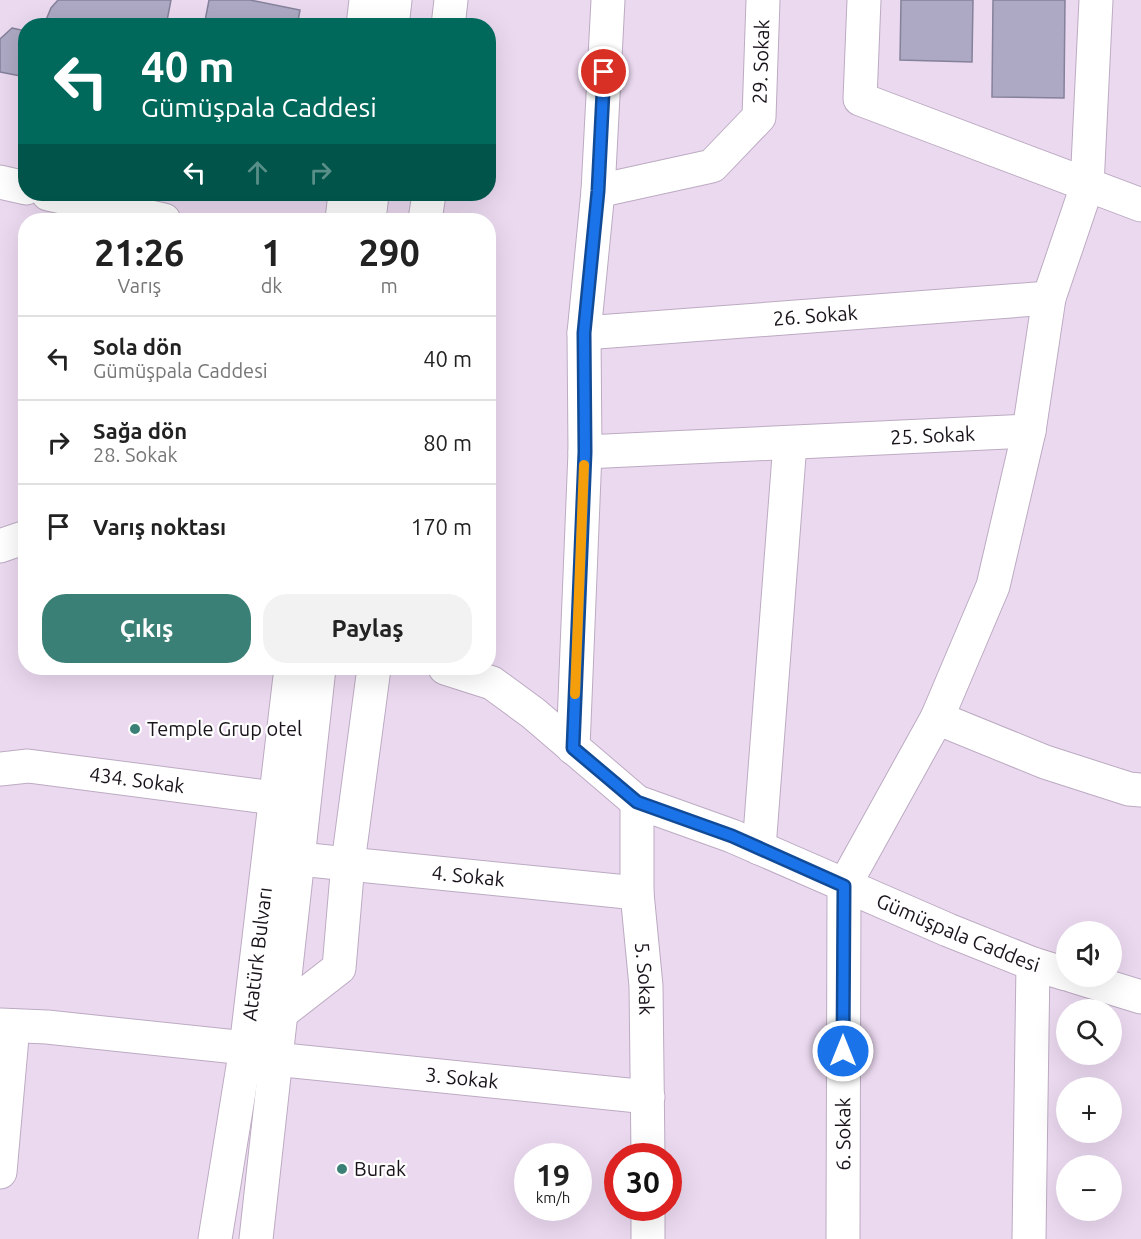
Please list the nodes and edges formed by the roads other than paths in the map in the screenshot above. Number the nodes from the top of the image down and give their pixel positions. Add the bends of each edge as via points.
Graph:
1 (366, 0) edge
2 (395, 0) edge
3 (451, 0) edge
4 (608, 0) edge
5 (763, 0) edge
6 (864, 0) edge
7 (1096, 0) edge
8 (364, 18) edge
9 (393, 18) edge
10 (449, 18) edge
11 (0, 182) edge
12 (18, 186) edge
13 (1087, 186) junction
14 (598, 191) junction
15 (79, 201) edge
16 (1141, 205) edge
17 (133, 213) edge
18 (1049, 298) junction
19 (584, 333) junction
20 (1029, 431) junction
21 (790, 442) junction
22 (585, 452) junction
23 (18, 540) edge
24 (0, 546) edge
25 (290, 675) edge
26 (318, 675) edge
27 (373, 675) edge
28 (467, 675) edge
29 (937, 718) junction
30 (573, 748) junction
31 (0, 769) edge
32 (1141, 790) edge
33 (275, 798) junction
34 (637, 802) junction
35 (759, 848) junction
36 (299, 859) junction
37 (348, 863) junction
38 (844, 886) junction
39 (637, 893) junction
40 (1033, 964) junction
41 (1056, 972) edge
42 (1109, 987) edge
43 (1141, 997) edge
44 (281, 1013) junction
45 (7, 1025) edge
46 (260, 1054) junction
47 (648, 1097) junction
48 (648, 1143) edge
49 (0, 1172) edge
50 (648, 1221) edge
51 (215, 1239) edge
52 (256, 1239) edge
53 (648, 1239) edge
54 (843, 1239) edge
55 (1029, 1239) edge

1 - 8 street
2 - 9 street
3 - 10 street
4 - 14 street
5 - 14 street, 29. Sokak via 759,117 712,166
6 - 13 street via 860,99
7 - 13 street
11 - 12 street
13 - 16 street
13 - 18 street
14 - 19 street
15 - 17 street
18 - 19 street, 26. Sokak
18 - 20 street
19 - 22 street
20 - 21 street, 25. Sokak
20 - 29 street via 993,586
21 - 22 street, 25. Sokak
21 - 35 street
22 - 30 street
23 - 24 street
25 - 33 street, Atatürk Bulvarı
26 - 36 street, Atatürk Bulvarı
27 - 37 street
28 - 30 street, Gümüşpala Caddesi via 492,683
29 - 32 street via 1045,762
29 - 38 street
30 - 34 street, Gümüşpala Caddesi
31 - 33 street, 434. Sokak via 28,766
33 - 46 street, Atatürk Bulvarı
34 - 35 street, Gümüşpala Caddesi
34 - 39 street, 5. Sokak
35 - 38 street, Gümüşpala Caddesi
36 - 37 street, 4. Sokak
36 - 44 street, Atatürk Bulvarı
37 - 39 street, 4. Sokak
37 - 44 street via 339,968
38 - 40 street, Gümüşpala Caddesi
38 - 54 street, 6. Sokak
39 - 47 street, 5. Sokak via 646,986
40 - 41 street, Gümüşpala Caddesi
40 - 55 street
42 - 43 street
44 - 46 street, Atatürk Bulvarı
45 - 46 street, 3. Sokak
45 - 49 street
46 - 47 street, 3. Sokak
46 - 51 street, Atatürk Bulvarı
46 - 52 street, Atatürk Bulvarı
47 - 48 street, 5. Sokak
50 - 53 street

